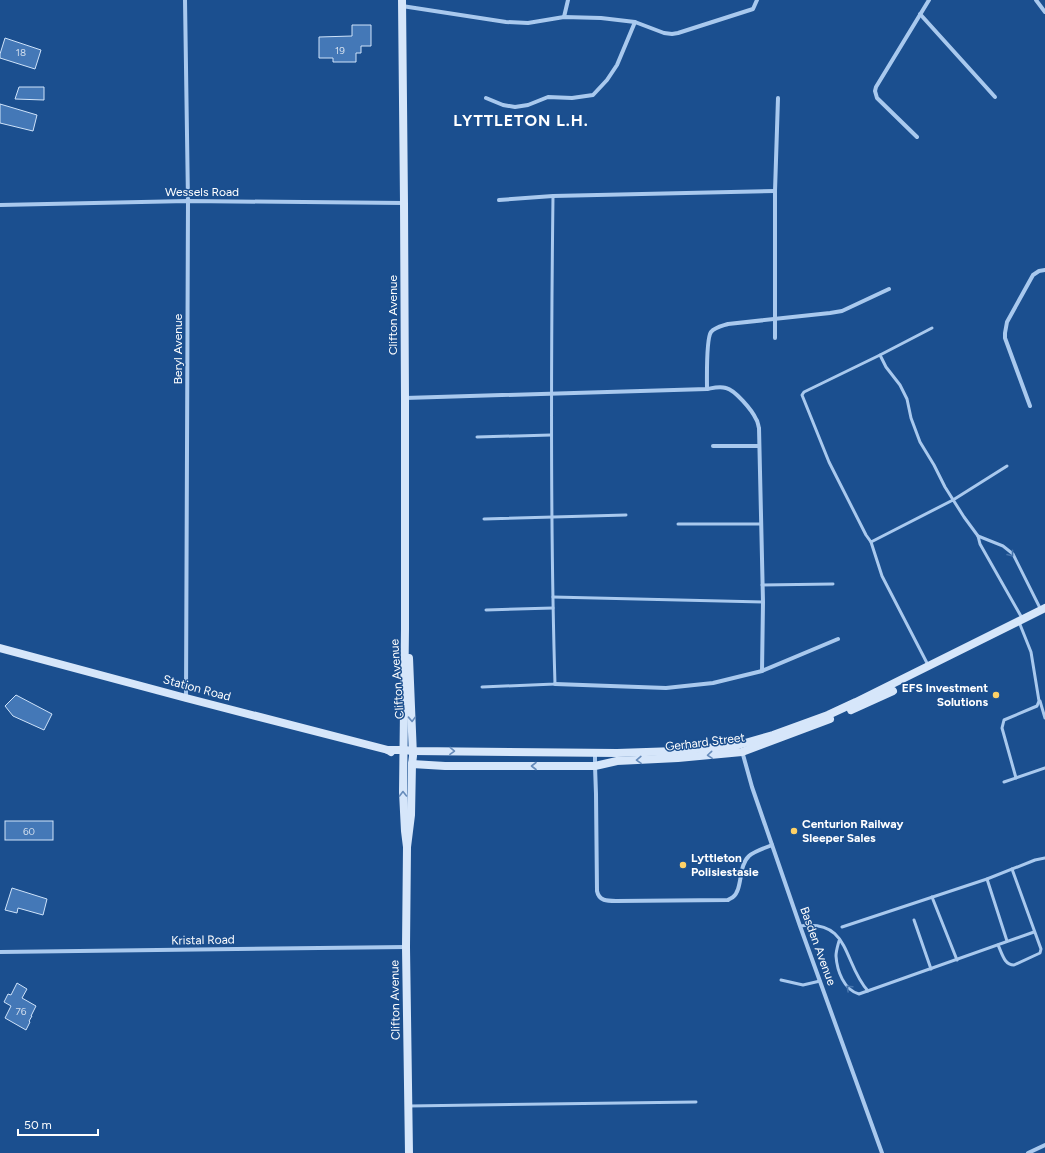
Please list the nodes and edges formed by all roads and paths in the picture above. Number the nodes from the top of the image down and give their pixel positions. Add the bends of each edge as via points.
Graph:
1 (185, 0) edge
2 (568, 0) edge
3 (757, 0) edge
4 (929, 0) edge
5 (1036, 0) edge
6 (402, 3) edge
7 (1045, 12) edge
8 (920, 14) junction
9 (564, 17) junction
10 (636, 22) junction
11 (995, 97) dead end
12 (486, 98) dead end
13 (778, 98) dead end
14 (917, 137) dead end
15 (775, 191) junction
16 (553, 196) junction
17 (499, 200) dead end
18 (188, 201) junction
19 (404, 203) junction
20 (0, 205) edge
21 (1045, 270) edge
22 (889, 289) dead end
23 (775, 318) junction
24 (932, 328) dead end
25 (775, 338) dead end
26 (880, 355) junction
27 (707, 389) junction
28 (551, 393) junction
29 (405, 398) junction
30 (1030, 406) dead end
31 (551, 435) junction
32 (477, 437) dead end
33 (713, 446) dead end
34 (759, 446) junction
35 (1007, 466) dead end
36 (953, 500) junction
37 (626, 516) dead end
38 (552, 517) junction
39 (484, 519) dead end
40 (678, 524) dead end
41 (760, 524) junction
42 (978, 536) junction
43 (871, 542) junction
44 (833, 584) dead end
45 (762, 585) junction
46 (553, 597) junction
47 (763, 602) junction
48 (553, 608) junction
49 (486, 610) dead end
50 (1044, 611) edge
51 (1021, 622) junction
52 (405, 629) junction
53 (838, 639) dead end
54 (0, 648) edge
55 (929, 667) junction
56 (762, 671) junction
57 (555, 684) junction
58 (482, 687) dead end
59 (186, 698) junction
60 (1040, 701) junction
61 (1045, 718) edge
62 (740, 749) junction
63 (413, 751) junction
64 (404, 754) junction
65 (595, 754) junction
66 (412, 764) junction
67 (595, 766) junction
68 (1045, 768) edge
69 (1016, 778) junction
70 (1004, 782) dead end
71 (772, 845) junction
72 (407, 847) junction
73 (1045, 858) edge
74 (1012, 869) junction
75 (987, 879) junction
76 (932, 897) junction
77 (914, 920) dead end
78 (800, 926) junction
79 (842, 927) dead end
80 (1034, 932) junction
81 (839, 940) junction
82 (1007, 942) junction
83 (998, 945) junction
84 (406, 947) junction
85 (0, 952) edge
86 (957, 960) junction
87 (931, 969) junction
88 (781, 980) dead end
89 (820, 981) junction
90 (868, 991) junction
91 (696, 1102) dead end
92 (409, 1106) junction
93 (1045, 1145) edge
94 (409, 1153) edge
95 (882, 1153) edge
96 (1028, 1153) edge

1 - 18 street, Beryl Avenue
2 - 9 street
3 - 10 street via 753,8 678,33 664,33
4 - 8 street
5 - 7 street
6 - 9 street via 506,22 528,23
6 - 19 street, Clifton Avenue
8 - 11 street
8 - 14 street via 875,91 877,98
9 - 10 street
10 - 12 street via 617,65 594,94 572,98 548,97 515,107
13 - 15 street
15 - 16 street
15 - 23 street
16 - 17 street
16 - 28 lane
18 - 19 street, Wessels Road
18 - 20 street, Wessels Road
18 - 59 street, Beryl Avenue
19 - 29 street, Clifton Avenue
21 - 30 street via 1033,275 1007,322 1005,333
22 - 23 street via 842,311
23 - 25 street
23 - 27 street via 728,324 711,332 708,342
24 - 26 lane
26 - 36 lane via 904,392 920,442
26 - 43 lane via 802,394 829,462
27 - 28 street
27 - 34 street via 719,387 730,390 747,406 757,420
28 - 29 street
28 - 31 lane
29 - 52 street, Clifton Avenue
31 - 32 lane
31 - 38 lane
33 - 34 street
34 - 41 street
35 - 36 lane
36 - 42 lane
36 - 43 lane
37 - 38 lane
38 - 39 lane
38 - 46 lane
40 - 41 lane
41 - 45 street
42 -> 50 lane via 1003,546 1013,554
42 - 51 lane
43 - 55 lane via 882,576
44 - 45 lane
45 - 47 street
46 - 47 lane
46 - 48 lane
47 - 56 street
48 - 49 lane
48 - 57 lane
50 - 51 street, Gerhard Street
51 - 55 street, Gerhard Street
51 - 60 lane via 1031,652
51 - 62 street, Gerhard Street via 924,676 862,706 812,727
52 -> 63 street, Clifton Avenue
52 - 64 street, Clifton Avenue
53 - 56 street
54 - 59 street, Station Road
55 - 62 street, Gerhard Street via 828,715
56 - 57 street via 713,683 666,688
57 - 58 lane
59 - 64 street, Station Road
60 - 61 lane
60 - 69 lane via 1037,706 1002,723
62 - 65 street, Gerhard Street
62 -> 67 street, Gerhard Street via 678,758 617,761
62 - 71 street, Basden Avenue
63 - 64 street, Gerhard Street
63 -> 65 street, Gerhard Street
63 - 66 street, Clifton Avenue
64 - 66 street
72 -> 64 street, Clifton Avenue via 403,792
65 - 67 street
67 -> 66 street, Gerhard Street
66 - 72 street, Clifton Avenue via 411,815
67 - 71 street via 597,894 603,900 728,900 738,891 745,861
68 - 69 lane
69 - 70 lane
71 - 78 street, Basden Avenue
72 - 84 street, Clifton Avenue
73 - 74 lane
74 - 75 lane
74 - 80 lane
75 - 76 lane
75 - 82 lane
76 - 79 lane
76 - 86 lane
77 - 87 lane
78 - 81 lane via 810,924 827,928
78 - 89 street, Basden Avenue
80 - 82 lane
80 - 83 lane via 1041,949 1040,953 1014,965 1005,962
81 - 90 lane via 844,944 861,984
90 -> 81 lane via 854,993 845,985 836,957
82 - 83 lane
83 - 86 lane
84 - 85 street, Kristal Road
84 - 92 street, Clifton Avenue
86 - 87 lane
87 - 90 lane
88 - 89 lane via 804,985
89 - 95 street, Basden Avenue
91 - 92 lane
92 - 94 street, Clifton Avenue
93 - 96 street

